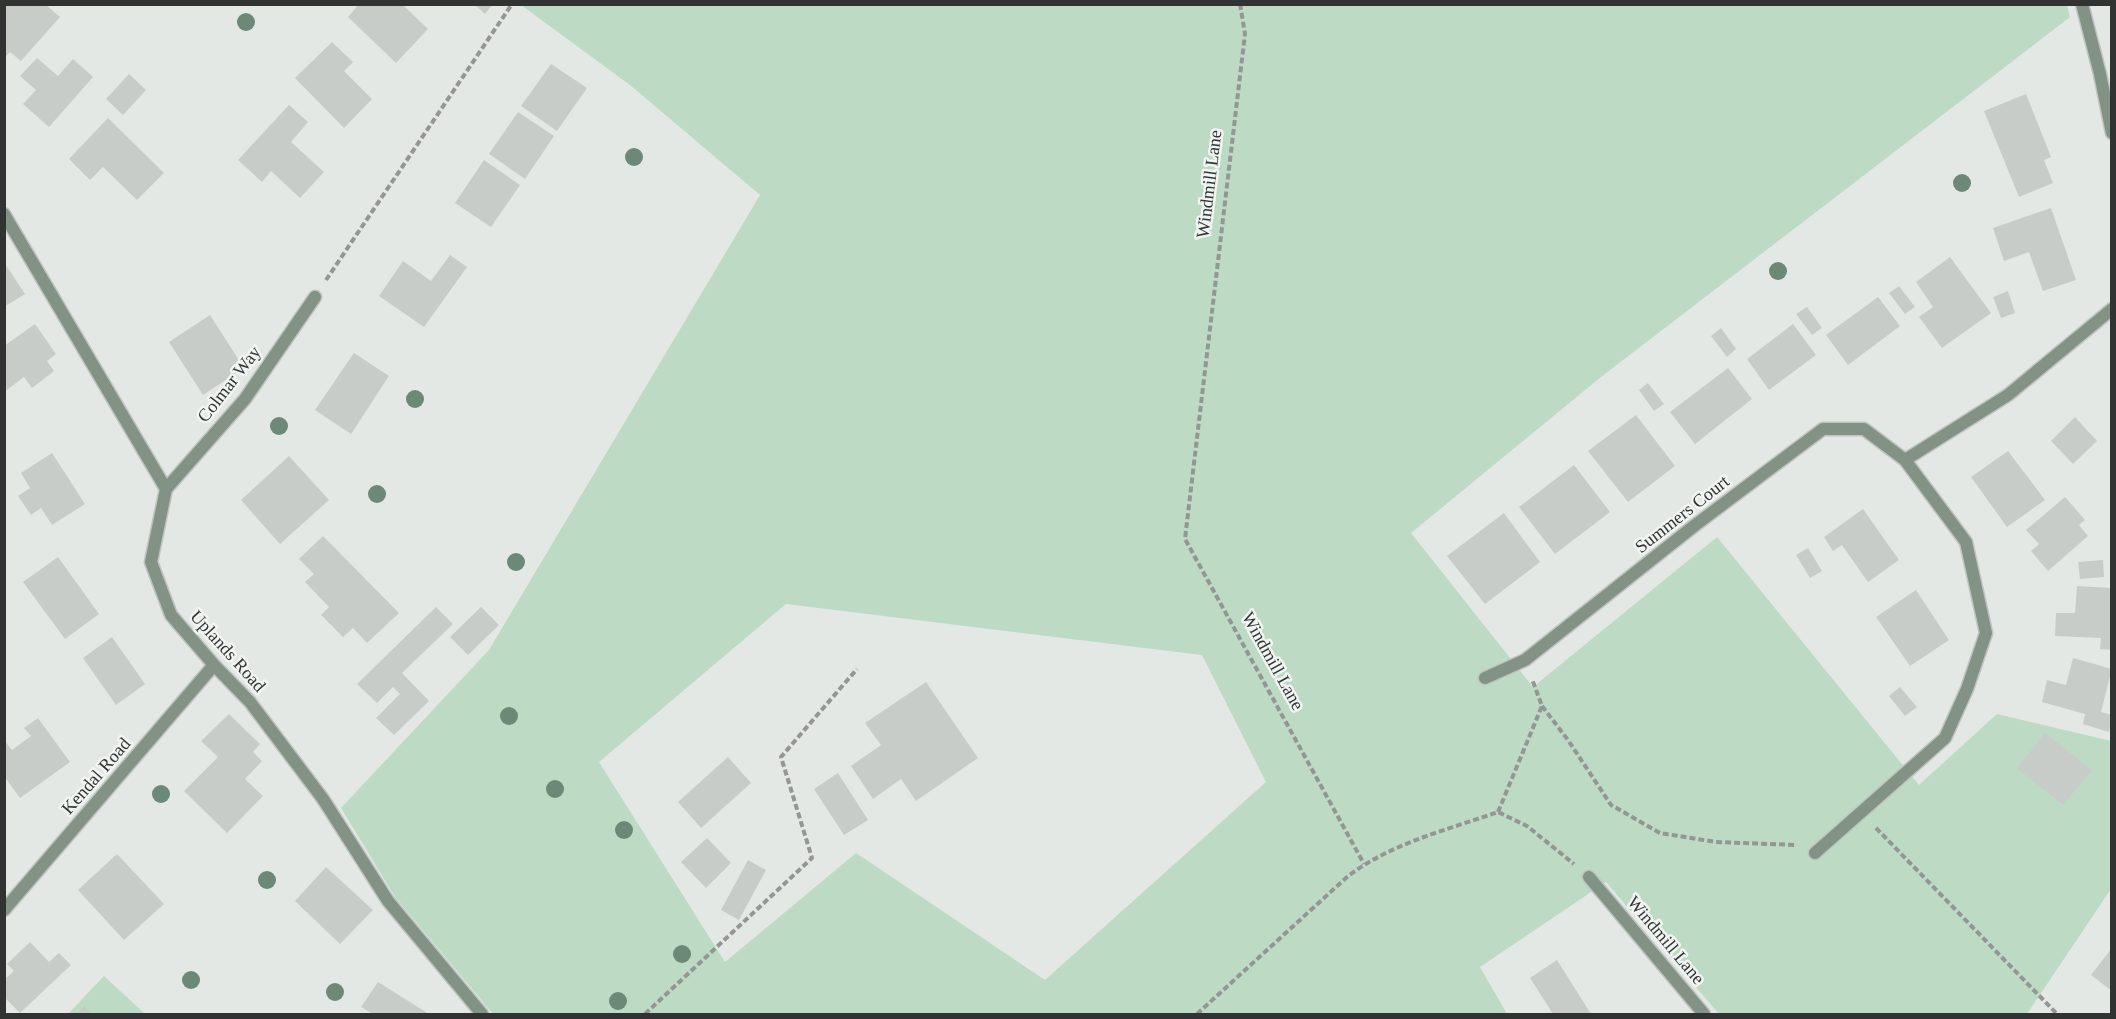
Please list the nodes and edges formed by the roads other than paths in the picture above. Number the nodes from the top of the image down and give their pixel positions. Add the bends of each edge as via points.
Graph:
1 (2082, 4) edge
2 (2112, 133) edge
3 (4, 214) edge
4 (315, 297) road end
5 (2112, 309) edge
6 (1905, 460) junction
7 (166, 489) junction
8 (214, 665) junction
9 (1485, 678) dead end
10 (1815, 853) road end
11 (1589, 877) road end
12 (4, 910) edge
13 (482, 1014) edge
14 (1704, 1014) edge

1 - 2 street
3 - 7 street
4 - 7 street, Colmar Way via 245,399
5 - 6 street via 2008,395
6 - 9 street, Summers Court via 1864,429 1822,429 1525,660
6 - 10 street, Summers Court via 1966,542 1986,633 1945,738
7 - 8 street, Uplands Road via 151,562 171,615
8 - 12 street, Kendal Road
8 - 13 street, Uplands Road via 250,702 323,799 388,901
11 - 14 street, Windmill Lane

